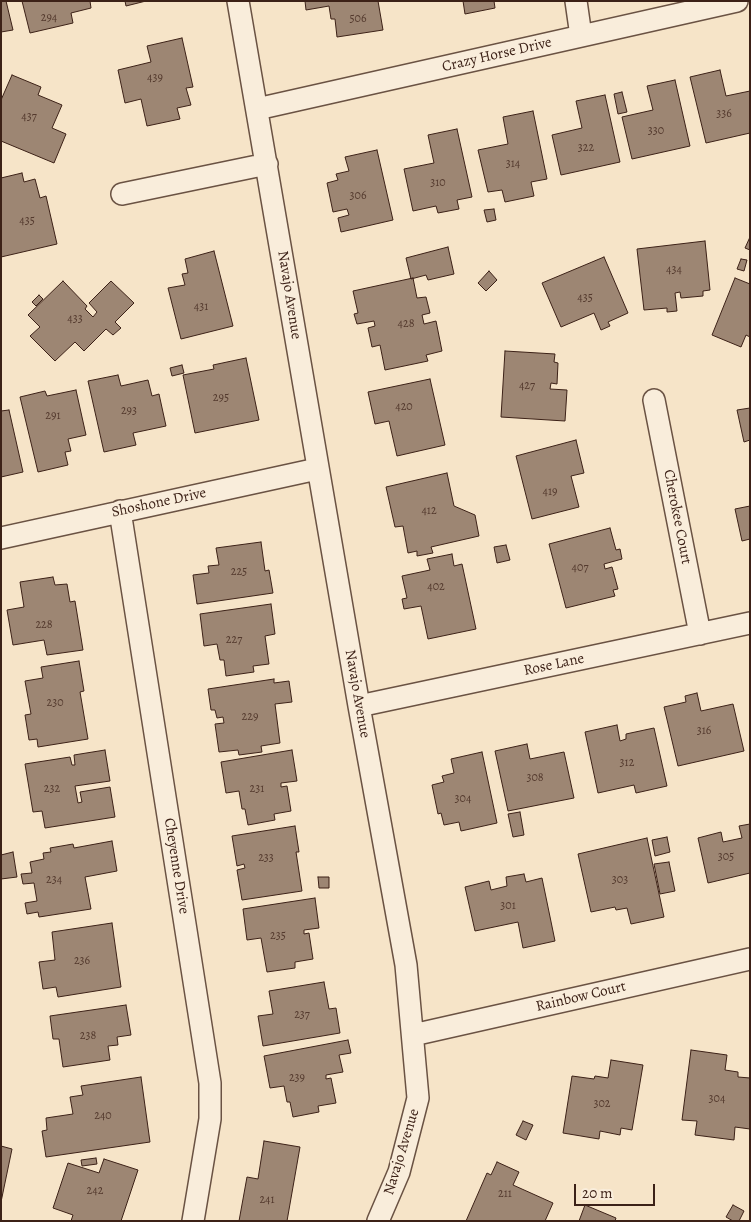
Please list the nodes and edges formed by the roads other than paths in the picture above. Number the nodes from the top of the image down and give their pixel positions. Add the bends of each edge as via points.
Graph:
1 (238, 1) edge
2 (576, 1) edge
3 (737, 1) edge
4 (581, 36) junction
5 (257, 109) junction
6 (267, 164) junction
7 (122, 194) dead end
8 (654, 400) dead end
9 (317, 469) junction
10 (120, 511) junction
11 (1, 538) edge
12 (750, 623) edge
13 (700, 634) junction
14 (359, 706) junction
15 (750, 959) edge
16 (413, 1035) junction
17 (193, 1221) edge
18 (378, 1221) edge

1 - 5 street, Navajo Avenue
2 - 4 street
3 - 4 street, Crazy Horse Drive
4 - 5 street, Crazy Horse Drive
5 - 6 street, Navajo Avenue
6 - 7 street
6 - 9 street, Navajo Avenue
8 - 13 street, Cherokee Court
9 - 10 street, Shoshone Drive
9 - 14 street, Navajo Avenue
10 - 11 street, Shoshone Drive
10 - 17 street, Cheyenne Drive via 210,1083 210,1119
12 - 13 street, Rose Lane
13 - 14 street, Rose Lane
14 - 16 street, Navajo Avenue via 406,965
15 - 16 street, Rainbow Court
16 - 18 street, Navajo Avenue via 418,1098 399,1172

